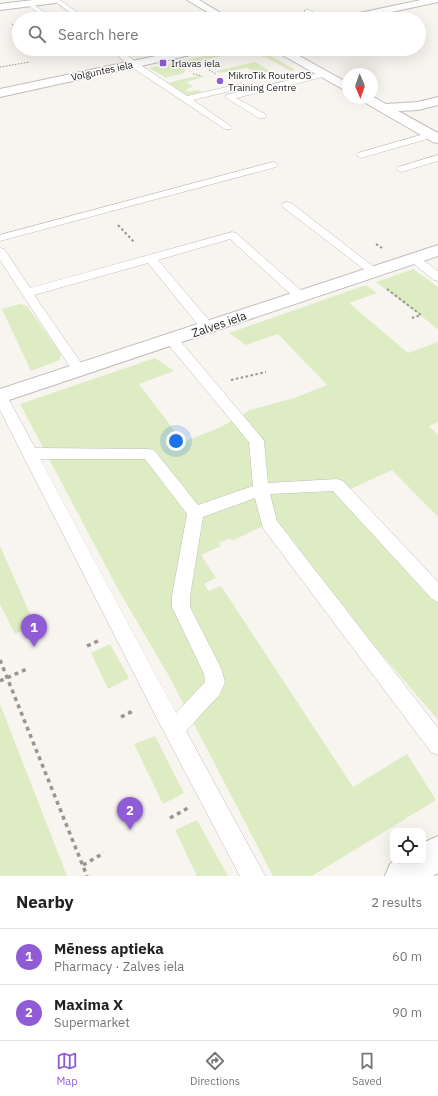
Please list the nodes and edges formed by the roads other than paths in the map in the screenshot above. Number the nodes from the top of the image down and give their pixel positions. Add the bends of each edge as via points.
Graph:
1 (55, 0) edge
2 (192, 0) edge
3 (435, 0) edge
4 (30, 4) junction
5 (0, 7) edge
6 (41, 12) edge
7 (73, 12) edge
8 (213, 12) edge
9 (378, 12) edge
10 (123, 56) edge
11 (171, 56) edge
12 (292, 56) edge
13 (133, 64) junction
14 (313, 68) junction
15 (324, 74) junction
16 (342, 84) edge
17 (0, 93) edge
18 (185, 99) junction
19 (438, 101) edge
20 (376, 104) edge
21 (418, 106) junction
22 (383, 108) junction
23 (262, 116) dead end
24 (398, 116) junction
25 (228, 127) dead end
26 (435, 137) edge
27 (361, 155) dead end
28 (438, 158) edge
29 (273, 165) dead end
30 (401, 169) dead end
31 (287, 205) dead end
32 (0, 238) edge
33 (438, 250) edge
34 (0, 251) edge
35 (413, 258) junction
36 (151, 259) junction
37 (438, 277) edge
38 (378, 279) junction
39 (27, 293) junction
40 (301, 297) junction
41 (208, 328) junction
42 (172, 340) junction
43 (79, 370) junction
44 (0, 396) edge
45 (30, 453) junction
46 (261, 489) junction
47 (195, 513) junction
48 (438, 594) edge
49 (174, 729) junction
50 (438, 745) edge
51 (438, 852) edge
52 (254, 876) edge
53 (402, 876) edge

1 - 4 street
1 - 7 lane
2 - 8 street
3 - 9 street
4 - 5 street
4 - 6 lane
10 - 13 lane
11 - 13 street, Volguntes iela
12 - 14 street
13 - 17 street, Volguntes iela
13 - 18 lane
14 - 15 street
14 - 18 lane
15 - 16 street
15 - 23 lane via 229,97
18 - 25 lane
19 - 21 street
20 - 22 street
21 - 22 street
21 - 24 street
22 - 24 street
24 - 26 street
26 - 27 lane
28 - 30 lane
29 - 32 lane
31 - 38 lane
33 - 35 street, Zalves iela
34 - 39 lane
35 - 37 lane
35 - 38 street, Zalves iela
36 - 39 lane
36 - 40 lane via 232,235
36 - 41 lane
38 - 40 street, Zalves iela
39 - 43 lane
40 - 41 street, Zalves iela
41 - 42 street, Zalves iela
42 - 43 street, Zalves iela
42 - 46 lane via 256,441
43 - 44 street, Zalves iela
44 - 45 lane
45 - 47 lane via 149,454
45 - 49 lane
46 - 47 lane
46 - 48 lane via 337,485
46 - 50 lane via 268,523
47 - 49 lane via 181,607 214,674 215,682 213,688
49 - 52 lane
51 - 53 street

